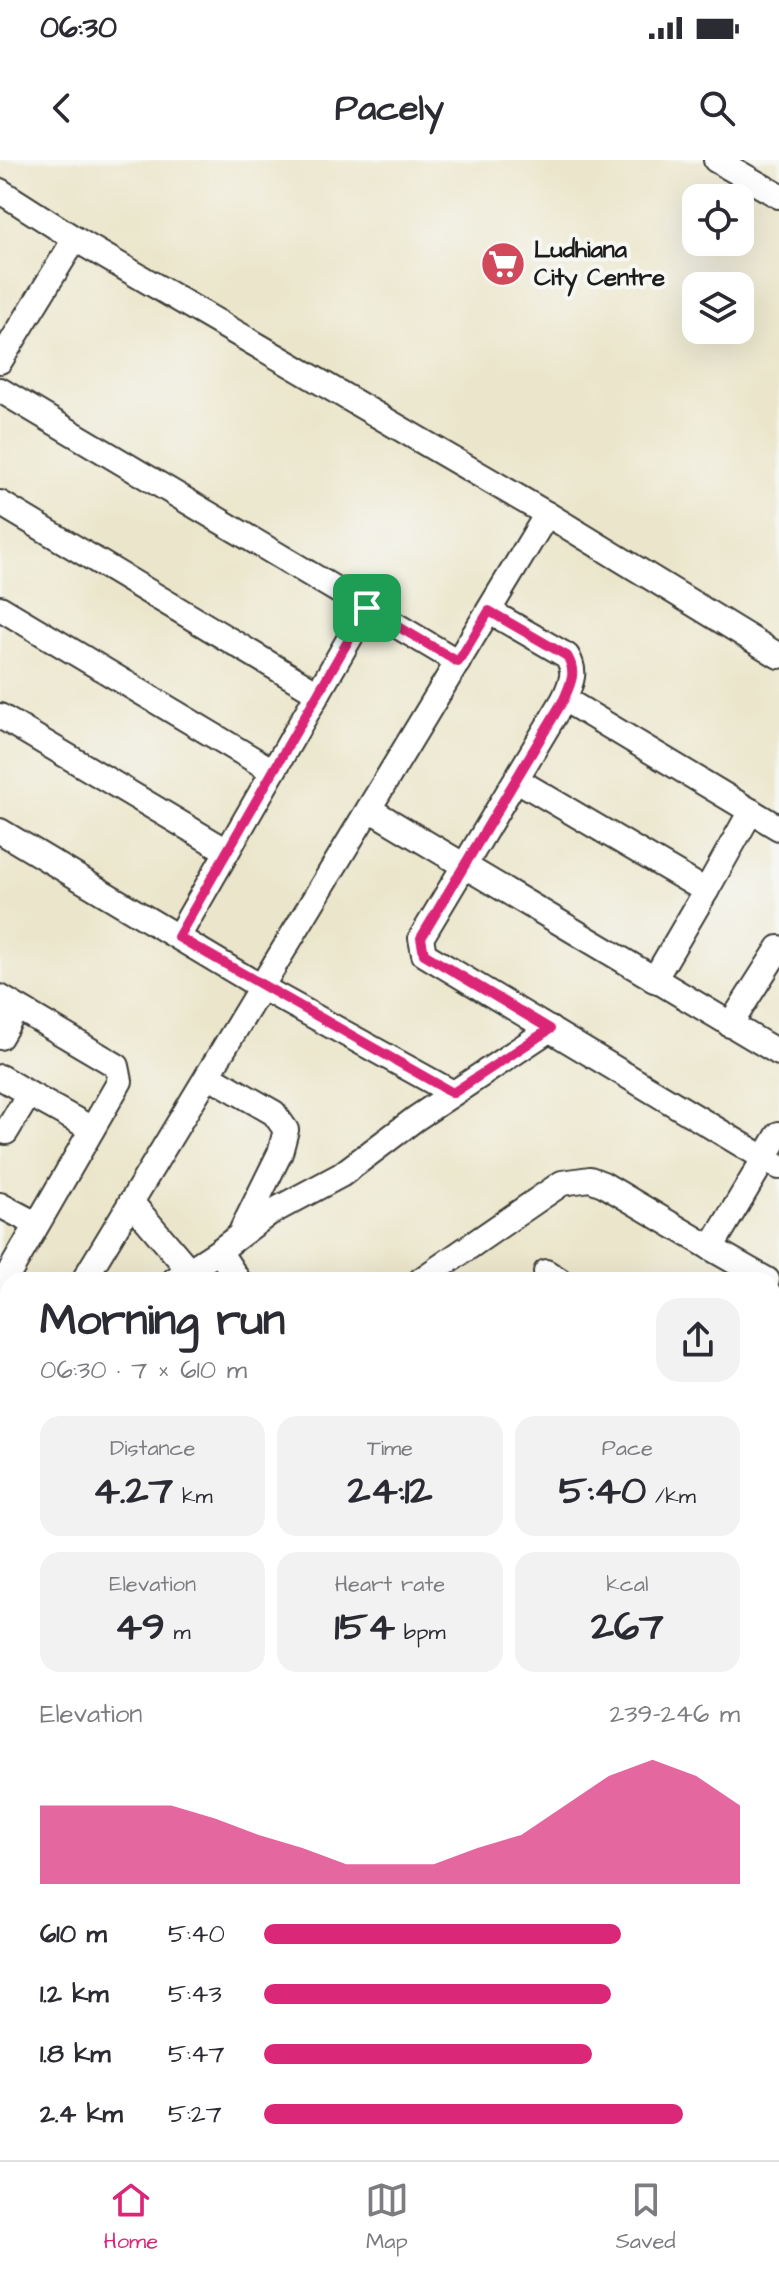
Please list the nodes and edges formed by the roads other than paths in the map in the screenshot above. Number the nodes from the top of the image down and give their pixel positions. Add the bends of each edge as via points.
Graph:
1 (716, 160) edge
2 (0, 191) edge
3 (779, 196) edge
4 (75, 239) junction
5 (0, 361) edge
6 (0, 390) edge
7 (0, 503) edge
8 (547, 514) junction
9 (0, 608) edge
10 (367, 608) junction
11 (489, 611) junction
12 (779, 656) edge
13 (458, 662) junction
14 (318, 693) junction
15 (564, 699) junction
16 (0, 716) edge
17 (273, 771) junction
18 (517, 780) junction
19 (369, 809) junction
20 (751, 811) junction
21 (779, 828) edge
22 (0, 831) edge
23 (227, 851) junction
24 (465, 867) junction
25 (706, 891) junction
26 (178, 937) junction
27 (779, 948) edge
28 (654, 980) junction
29 (261, 987) junction
30 (8, 1002) edge
31 (730, 1025) junction
32 (550, 1029) junction
33 (0, 1037) edge
34 (779, 1053) edge
35 (208, 1075) junction
36 (0, 1077) edge
37 (453, 1093) junction
38 (29, 1094) junction
39 (92, 1129) junction
40 (2, 1134) edge
41 (779, 1134) edge
42 (772, 1162) edge
43 (131, 1202) junction
44 (0, 1205) edge
45 (36, 1224) junction
46 (241, 1232) junction
47 (711, 1248) junction
48 (219, 1251) junction
49 (10, 1272) edge
50 (89, 1272) edge
51 (180, 1272) edge
52 (187, 1272) edge
53 (233, 1272) edge
54 (433, 1272) edge
55 (753, 1272) edge

1 - 3 street
2 - 4 street
4 - 5 street
4 - 8 street
6 - 10 street
7 - 14 street
8 - 11 street
8 - 12 street
9 - 17 street
10 - 13 street
10 - 14 street
11 - 13 street
11 - 15 street via 567,656 573,677
13 - 19 street
14 - 17 street
15 - 18 street
15 - 20 street
16 - 23 street
17 - 23 street
18 - 24 street
18 - 25 street
19 - 24 street
19 - 29 street
20 - 21 street
20 - 25 street
22 - 26 street
23 - 26 street
24 - 28 street
24 - 32 street via 420,947
25 - 28 street
26 - 29 street
27 - 31 street
28 - 31 street
29 - 35 street
29 - 37 street
30 - 33 street
30 - 39 street via 117,1066 120,1081
31 - 34 street
32 - 37 street
32 - 42 street
35 - 43 street
35 - 46 street via 274,1113 286,1130
36 - 38 street
37 - 46 street via 341,1175
38 - 39 street
38 - 40 street
39 - 45 street
41 - 42 street
42 - 47 street
43 - 50 street
43 - 51 street
44 - 45 street
45 - 49 street
46 - 48 street
47 - 54 street via 603,1184 576,1179 562,1183
47 - 55 street
48 - 52 street
48 - 53 street

